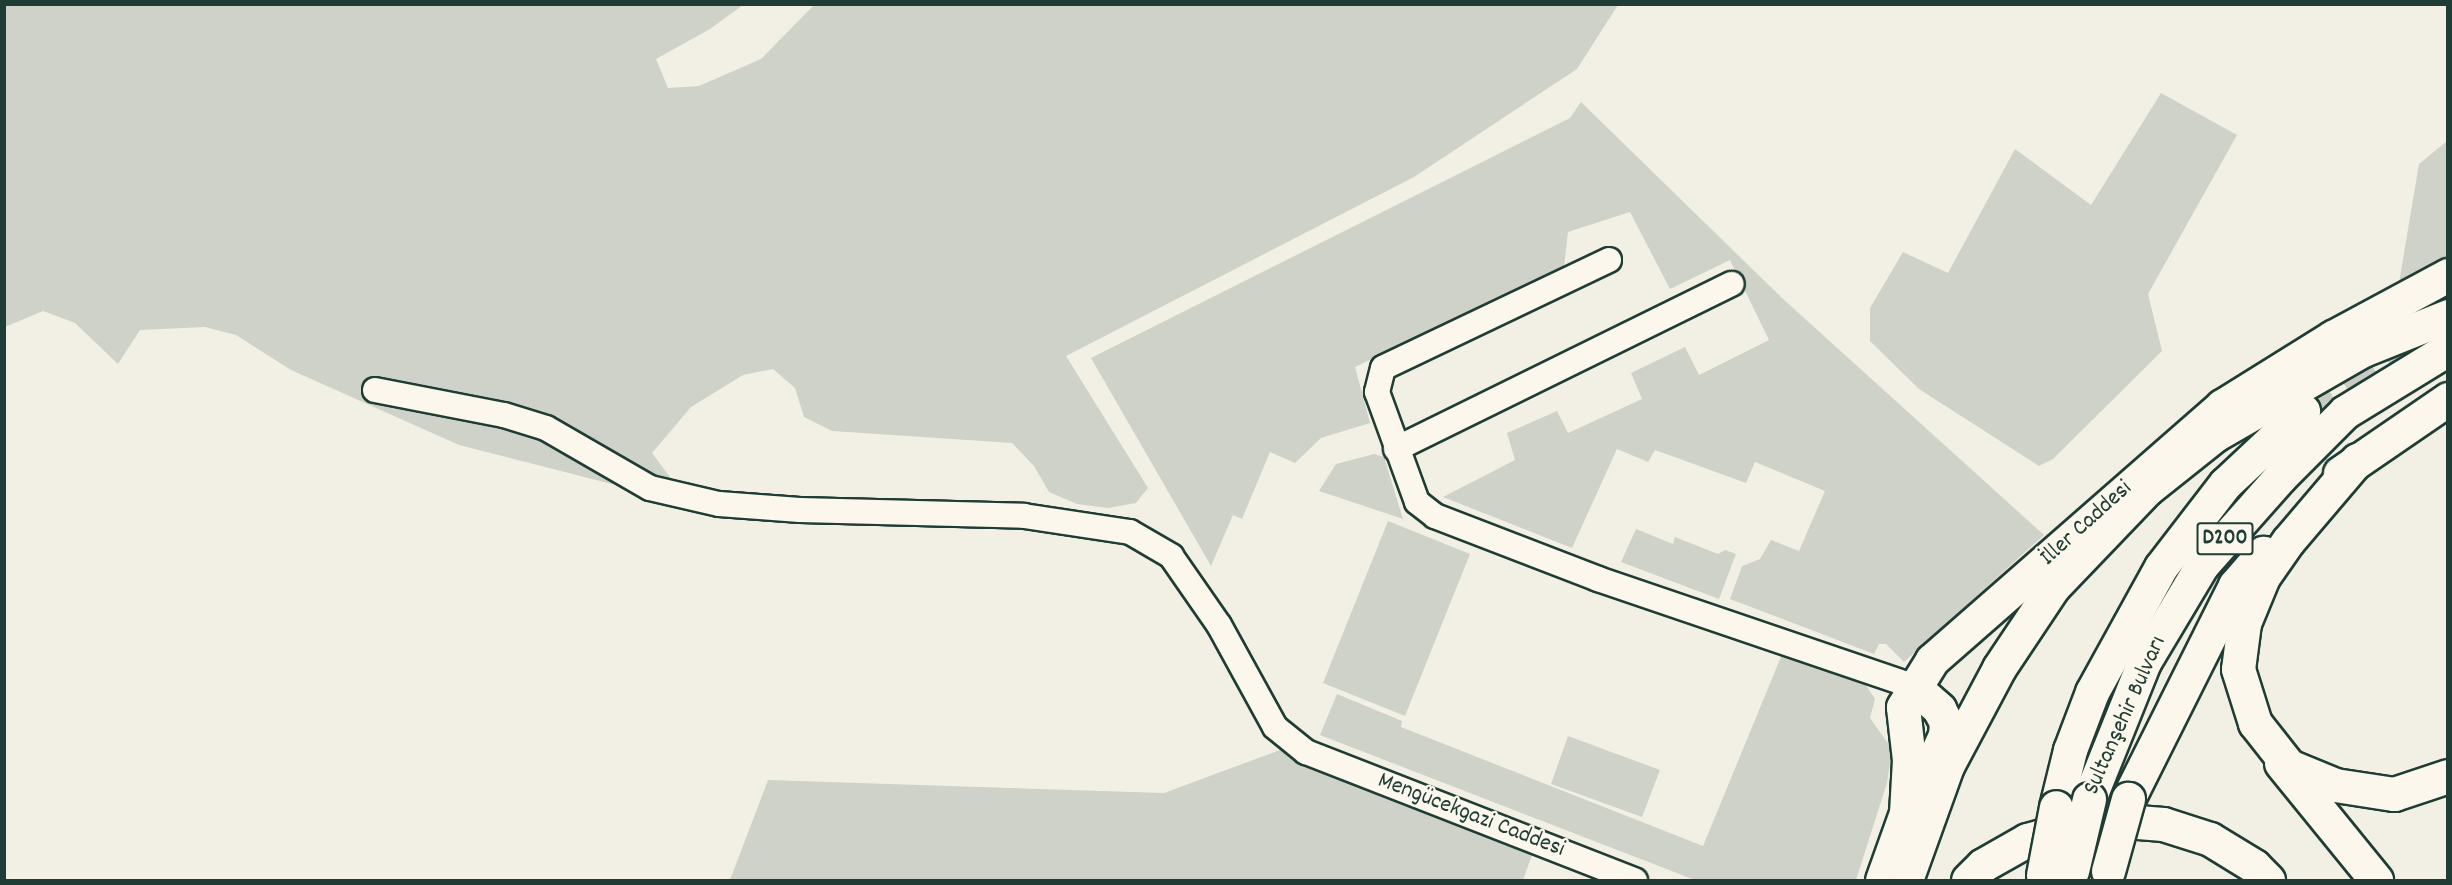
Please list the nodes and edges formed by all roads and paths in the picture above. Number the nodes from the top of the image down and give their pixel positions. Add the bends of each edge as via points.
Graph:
1 (1609, 260) dead end
2 (2448, 275) edge
3 (1732, 284) dead end
4 (2448, 316) edge
5 (2448, 349) edge
6 (375, 390) dead end
7 (2448, 399) edge
8 (2303, 411) tunnel mouth
9 (1396, 449) junction
10 (2357, 460) junction
11 (1913, 686) junction
12 (2264, 734) junction
13 (2448, 776) edge
14 (2107, 876) edge
15 (2057, 877) edge
16 (1635, 880) edge
17 (1882, 880) edge
18 (1906, 880) edge
19 (1968, 880) edge
20 (2268, 880) edge
21 (2376, 880) edge

1 - 9 street via 1383,368 1377,392
2 - 11 main road, İller Caddesi via 2333,337 2222,405 2092,517 2011,594 1956,637
3 - 9 street
4 - 18 main road via 2364,350 2215,435 2147,489 2069,570 2053,587 1999,668 1947,766
5 - 15 main road, Sultanşehir Bulvarı / D200, bridge via 2345,412 2280,477 2202,565 2144,662
6 - 16 street, Mengücekgazi Caddesi via 504,415 546,428 650,488 719,504 1024,516 1130,532 1171,556 1219,625 1275,727 1306,752
7 - 10 main road, Sultanşehir Bulvarı / D200
8 - 15 main road, bridge via 2225,484 2161,567 2092,692 2070,750 2056,807
9 - 11 street via 1417,502 1435,516 1598,579
10 - 12 main road via 2269,568 2244,624 2238,669 2255,723
10 - 14 main road, Sultanşehir Bulvarı / D200, bridge via 2325,484 2235,585 2128,799
11 - 17 main road, İller Caddesi via 1903,707 1909,760 1906,813
12 - 13 main road via 2289,766 2335,785 2394,794
12 - 21 main road via 2292,780
19 - 20 main road via 1983,865 2027,840 2100,819 2163,824 2210,840

